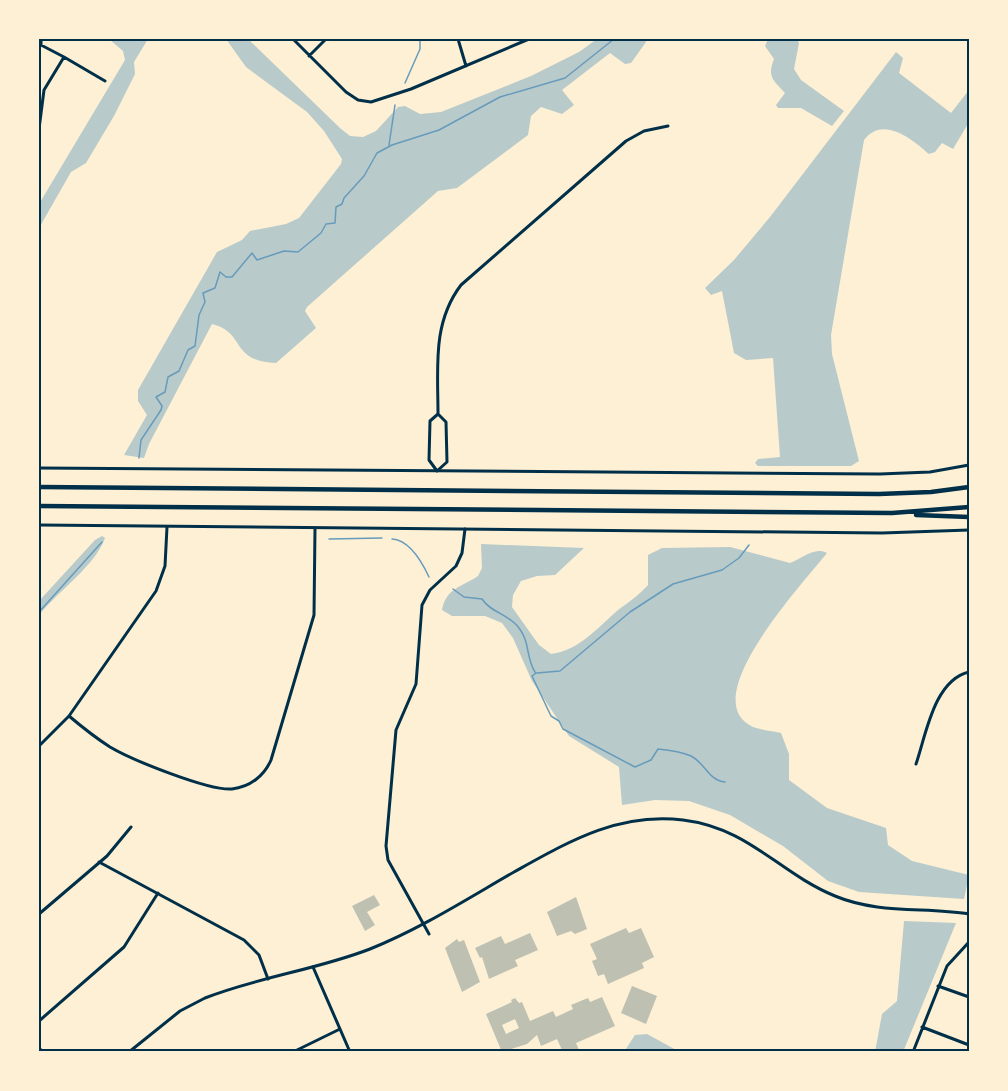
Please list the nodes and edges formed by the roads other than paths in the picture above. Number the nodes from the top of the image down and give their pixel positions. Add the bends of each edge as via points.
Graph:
1 (41, 39) edge
2 (293, 39) edge
3 (326, 39) edge
4 (458, 39) edge
5 (529, 39) edge
6 (309, 56) junction
7 (64, 57) junction
8 (466, 66) junction
9 (105, 81) dead end
10 (41, 99) edge
11 (668, 126) dead end
12 (39, 129) edge
13 (438, 414) junction
14 (969, 465) edge
15 (39, 468) edge
16 (437, 471) junction
17 (39, 487) edge
18 (969, 487) edge
19 (39, 506) edge
20 (969, 507) edge
21 (892, 513) junction
22 (969, 517) edge
23 (39, 525) edge
24 (167, 526) junction
25 (315, 528) junction
26 (465, 529) junction
27 (969, 530) edge
28 (969, 672) edge
29 (69, 716) junction
30 (39, 747) edge
31 (916, 764) dead end
32 (131, 827) dead end
33 (99, 862) junction
34 (158, 893) junction
35 (39, 914) edge
36 (969, 914) edge
37 (423, 925) junction
38 (429, 934) dead end
39 (968, 944) edge
40 (313, 967) junction
41 (268, 979) junction
42 (938, 986) junction
43 (969, 997) edge
44 (39, 1021) edge
45 (922, 1027) junction
46 (340, 1029) junction
47 (969, 1045) edge
48 (39, 1048) edge
49 (43, 1052) edge
50 (129, 1052) edge
51 (293, 1052) edge
52 (350, 1052) edge
53 (913, 1052) edge

1 - 7 street via 41,45
2 - 6 street
3 - 6 street
4 - 8 street
5 - 8 street
6 - 8 street via 346,92 365,102 380,101
7 - 9 street
7 - 10 street
10 - 12 street
11 - 13 street via 644,131 626,141 461,285 449,301 440,329
13 - 16 street via 430,421 429,460
13 - 16 street via 446,422 447,462
14 - 16 street via 930,472 880,474
15 - 16 street
17 - 18 highway via 892,494
19 - 21 highway
20 - 21 highway
21 - 22 highway
23 - 24 street
24 - 25 street
24 - 29 street via 165,566 159,587
25 - 26 street
25 - 29 street via 314,615 271,760 262,775 233,789 208,786 125,754
26 - 27 street via 882,533
26 - 37 street via 456,566 430,590 422,605 416,684 396,730 388,861
28 - 31 street via 954,678 941,695
29 - 30 street
32 - 33 street
33 - 34 street
33 - 35 street
34 - 41 street via 248,943 259,955
34 - 44 street via 124,947
36 - 37 street via 873,907 848,901 814,886 729,832 657,818 616,823 581,835
37 - 38 street
37 - 40 street via 370,949
39 - 42 street via 951,959
40 - 41 street
40 - 46 street
41 - 50 street via 195,1002
42 - 43 street
42 - 45 street
45 - 47 street
45 - 53 street
46 - 51 street
46 - 52 street
48 - 49 street

